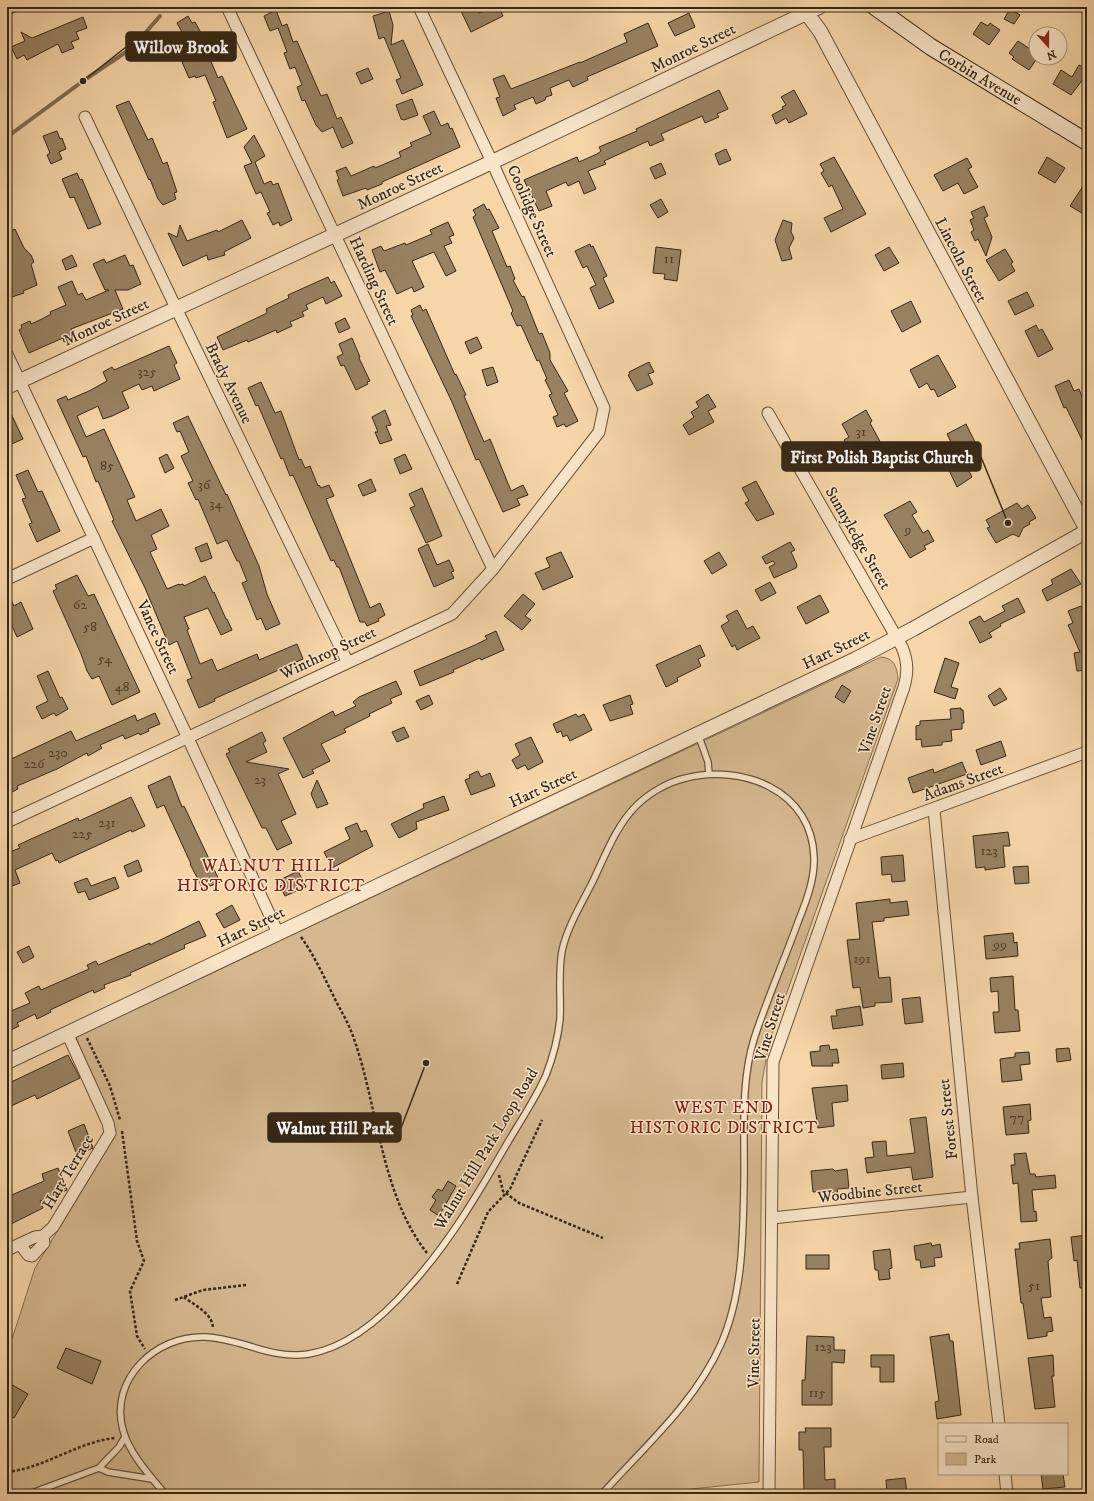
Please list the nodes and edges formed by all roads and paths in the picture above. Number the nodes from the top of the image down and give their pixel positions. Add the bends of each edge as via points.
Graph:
1 (12, 7) edge
2 (227, 7) edge
3 (419, 7) edge
4 (818, 7) edge
5 (875, 7) edge
6 (7, 9) edge
7 (804, 9) edge
8 (85, 116) dead end
9 (1087, 142) edge
10 (492, 162) junction
11 (334, 235) junction
12 (176, 308) junction
13 (7, 354) edge
14 (13, 384) edge
15 (768, 413) dead end
16 (599, 432) joint
17 (1087, 531) edge
18 (94, 538) junction
19 (493, 569) junction
20 (7, 579) edge
21 (897, 638) junction
22 (347, 661) junction
23 (698, 734) junction
24 (187, 736) junction
25 (1087, 752) edge
26 (709, 774) junction
27 (934, 810) junction
28 (7, 822) edge
29 (850, 839) junction
30 (296, 925) junction
31 (278, 933) junction
32 (70, 1038) junction
33 (7, 1062) edge
34 (542, 1120) dead end
35 (496, 1163) junction
36 (506, 1193) junction
37 (972, 1197) junction
38 (772, 1218) junction
39 (44, 1236) junction
40 (603, 1238) dead end
41 (20, 1244) junction
42 (7, 1250) edge
43 (433, 1259) junction
44 (457, 1284) dead end
45 (246, 1286) dead end
46 (184, 1297) junction
47 (175, 1300) dead end
48 (213, 1338) junction
49 (150, 1354) junction
50 (999, 1423) edge
51 (123, 1440) junction
52 (99, 1468) junction
53 (7, 1472) edge
54 (1005, 1475) edge
55 (153, 1479) junction
56 (28, 1494) edge
57 (165, 1494) edge
58 (602, 1494) edge
59 (769, 1494) edge
60 (1007, 1494) edge

1 - 6 street
2 - 11 street, Harding Street
3 - 10 street, Coolidge Street
4 - 7 street, Monroe Street
5 - 9 main road, Corbin Avenue via 931,47
7 - 10 street, Monroe Street
7 - 17 street, Lincoln Street via 820,31
8 - 12 street, Brady Avenue
10 - 11 street, Monroe Street
10 - 16 street, Coolidge Street via 604,408
11 - 12 street, Monroe Street
11 - 19 street, Harding Street
12 - 14 street, Monroe Street
12 - 22 street, Brady Avenue
13 - 14 street, Vance Street
14 - 18 street, Vance Street
15 - 21 street, Sunnyledge Street
16 - 19 street, Winthrop Street
17 - 21 street, Hart Street
18 - 20 street
18 - 24 street, Vance Street
19 - 22 street, Winthrop Street via 452,614
21 - 23 street, Hart Street
21 - 29 street, Vine Street via 907,660 908,671
22 - 24 street, Winthrop Street
23 - 26 lane via 708,762
23 - 30 street, Hart Street
24 - 28 street, Winthrop Street
24 - 31 street, Vance Street
25 - 27 street, Adams Street
26 - 35 lane, Walnut Hill Park Loop Road via 681,779 650,795 631,811 614,838 573,921 564,946 559,973 559,1024 550,1064 536,1095
26 - 58 lane, Walnut Hill Park Loop Road via 753,780 774,789 790,801 802,815 808,828 814,850 814,870 796,927 755,1037 749,1062 745,1103 741,1257 734,1305 727,1330 719,1350 680,1408
27 - 29 street, Adams Street
27 - 37 street, Forest Street
29 - 38 street, Vine Street via 773,1062
30 - 31 street, Hart Street
30 - 43 path via 326,978 354,1040 393,1188 419,1243
31 - 32 street, Hart Street
32 - 33 street, Hart Street
32 - 39 street, Hart Terrace via 110,1132 60,1218
32 - 49 path via 86,1037 118,1106 137,1241 144,1261 130,1291 137,1336
34 - 36 path
35 - 36 path via 503,1191
35 - 43 lane, Walnut Hill Park Loop Road via 456,1228
36 - 40 path via 519,1203
36 - 44 path via 488,1212
37 - 38 street, Woodbine Street
37 - 50 street, Forest Street
38 - 59 street, Vine Street
39 - 41 street via 34,1237
39 - 41 street, Hart Terrace via 44,1243 32,1256 28,1255
41 - 42 street
43 - 48 lane, Walnut Hill Park Loop Road via 390,1308 362,1330 328,1348 309,1354 284,1354
45 - 46 path via 216,1287
46 - 47 path
46 - 48 path via 213,1321
48 - 49 lane, Walnut Hill Park Loop Road via 182,1339
49 - 51 lane, Walnut Hill Park Loop Road via 134,1370 123,1393
51 - 52 lane
51 - 53 path via 114,1438 83,1446 38,1465
51 - 55 lane, Walnut Hill Park Loop Road
52 - 55 lane via 108,1472
52 - 56 lane
54 - 60 street
55 - 57 lane, Walnut Hill Park Loop Road

